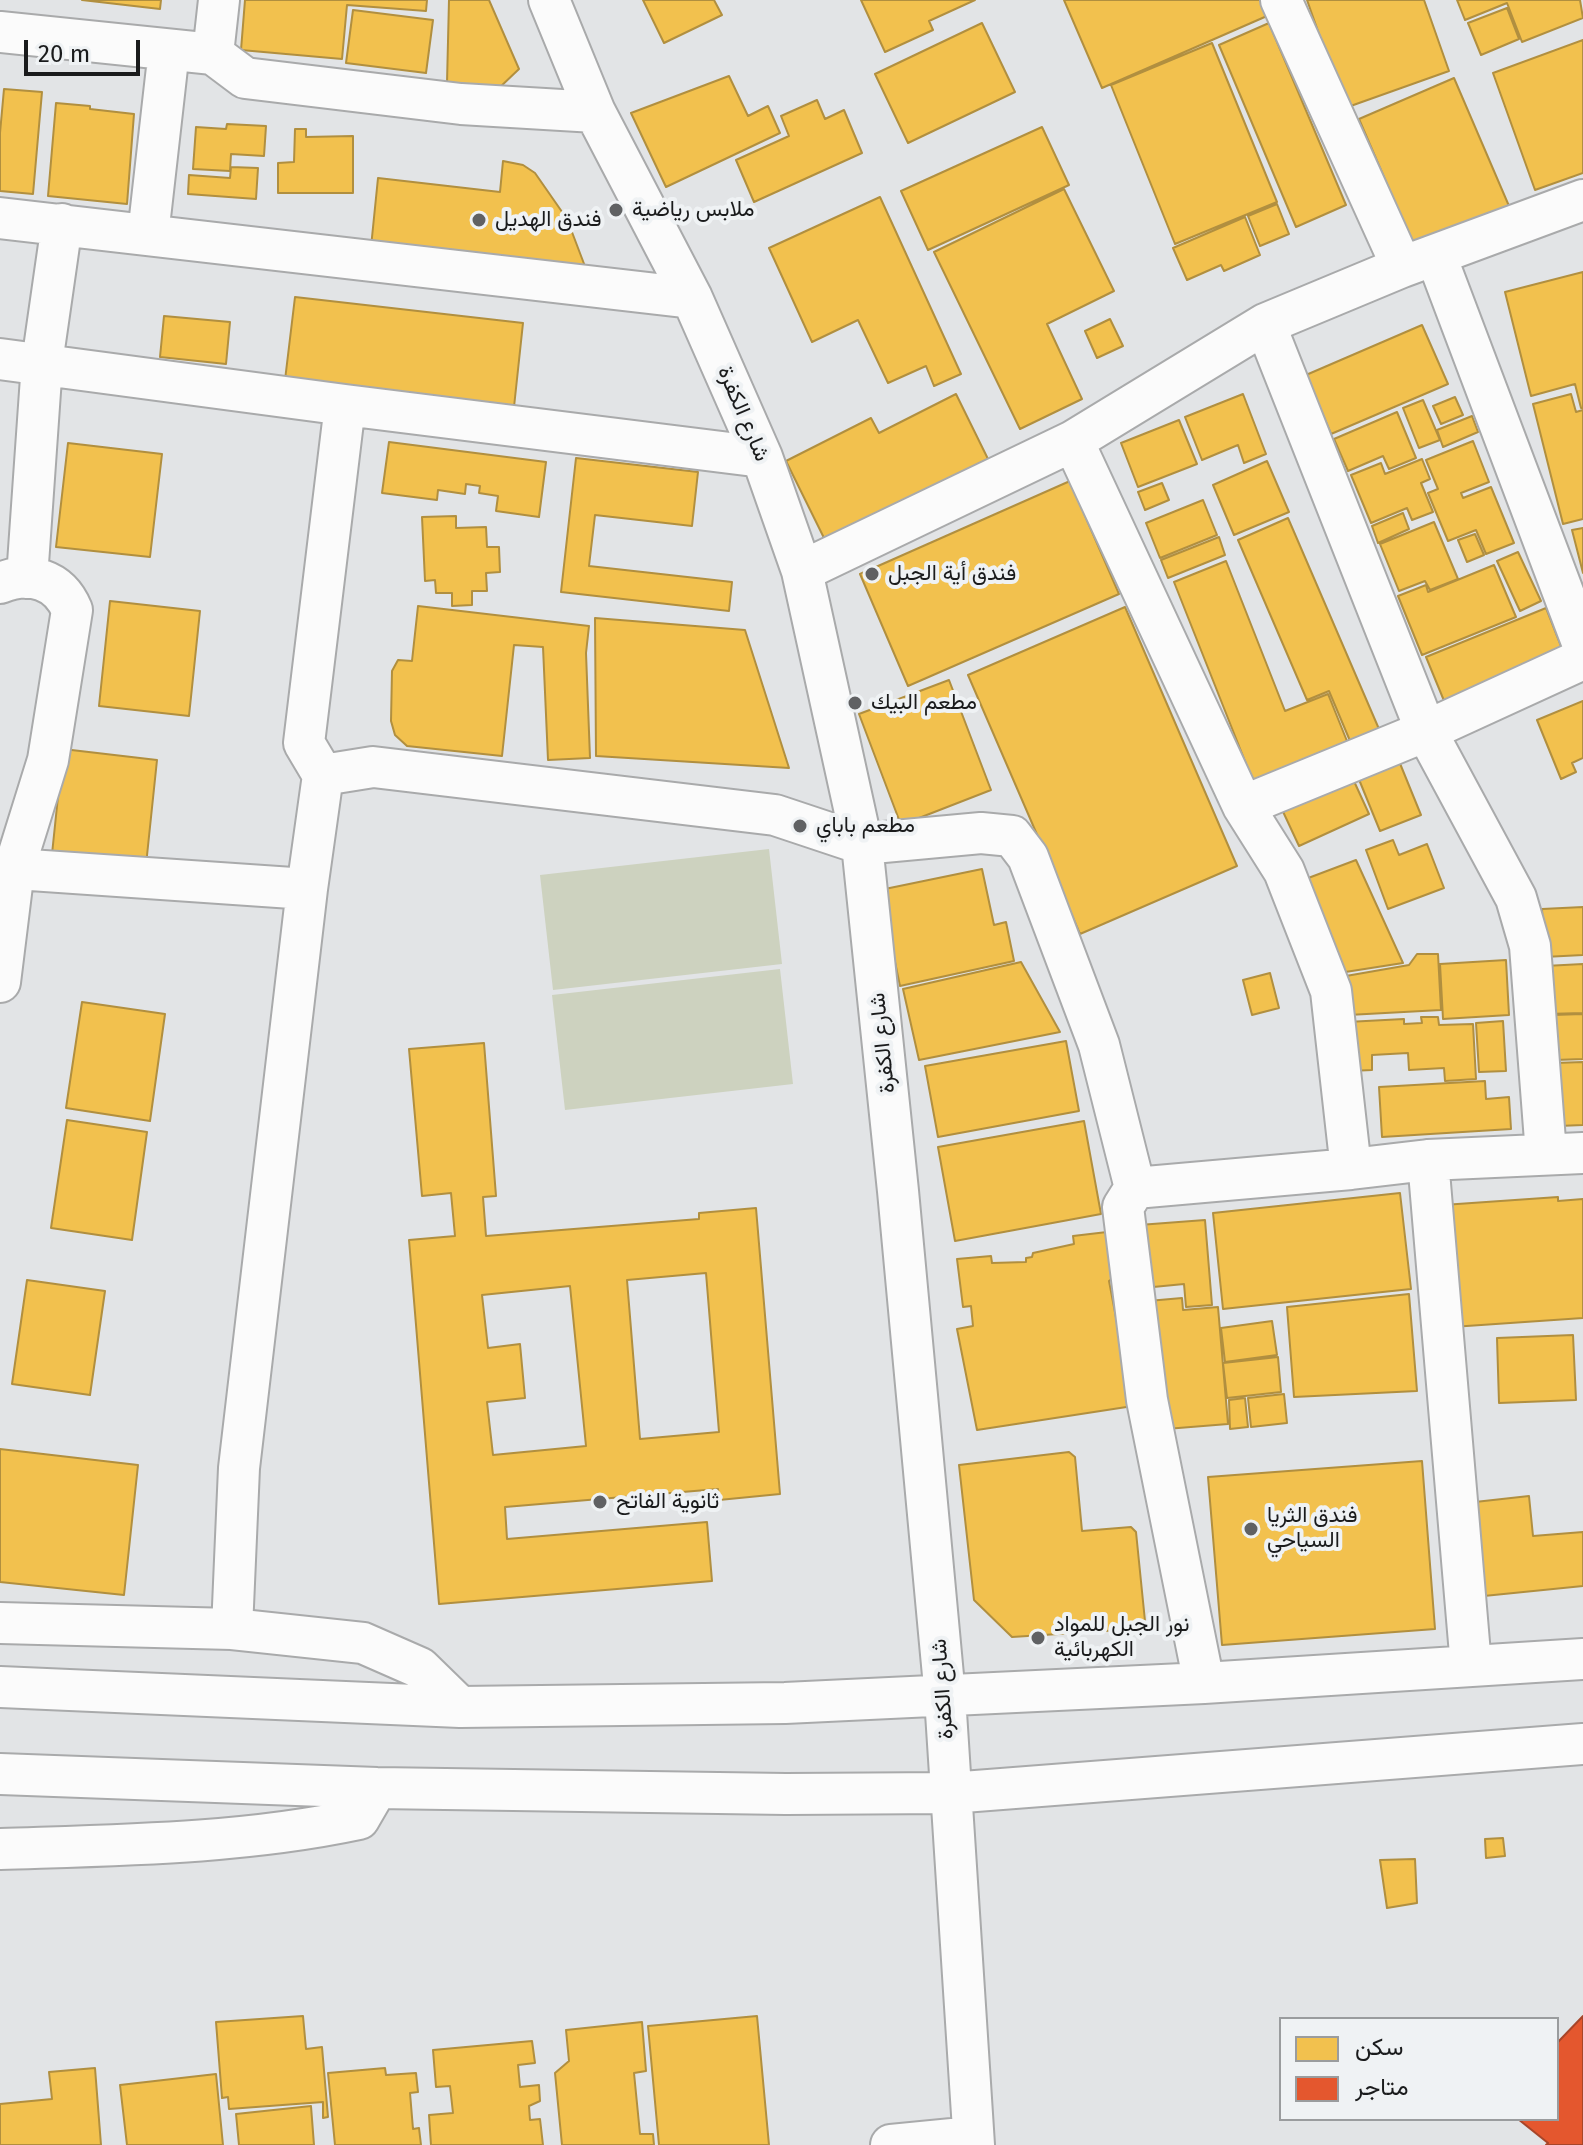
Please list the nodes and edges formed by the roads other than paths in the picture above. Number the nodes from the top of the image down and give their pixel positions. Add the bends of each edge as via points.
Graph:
1 (219, 0) edge
2 (549, 0) edge
3 (1281, 0) edge
4 (0, 32) edge
5 (169, 50) junction
6 (213, 54) junction
7 (595, 112) junction
8 (1583, 200) edge
9 (0, 218) edge
10 (62, 224) junction
11 (148, 235) junction
12 (1419, 262) junction
13 (692, 298) junction
14 (1265, 324) junction
15 (0, 359) edge
16 (42, 363) junction
17 (345, 405) junction
18 (1073, 441) junction
19 (762, 457) junction
20 (802, 571) junction
21 (13, 580) edge
22 (1583, 645) edge
23 (1583, 659) edge
24 (1426, 731) junction
25 (323, 775) junction
26 (1243, 806) junction
27 (862, 844) junction
28 (5, 859) edge
29 (307, 889) junction
30 (0, 982) edge
31 (1565, 1153) edge
32 (1428, 1160) junction
33 (1351, 1169) junction
34 (1135, 1188) junction
35 (0, 1623) edge
36 (232, 1629) junction
37 (1583, 1659) edge
38 (1471, 1666) junction
39 (1204, 1683) junction
40 (0, 1687) edge
41 (945, 1697) junction
42 (460, 1707) junction
43 (1583, 1744) edge
44 (0, 1774) edge
45 (377, 1788) junction
46 (950, 1793) junction
47 (0, 1849) edge
48 (973, 2141) edge
49 (891, 2145) edge

1 - 6 street
2 - 7 street, شارع الكفرة
3 - 12 street
4 - 5 street
5 - 6 street
5 - 11 street
6 - 7 street via 245,78 461,104
7 - 13 street, شارع الكفرة
8 - 12 street
9 - 10 street
10 - 11 street
10 - 16 street
11 - 13 street
12 - 14 street
12 - 22 street
13 - 19 street, شارع الكفرة
14 - 18 street
14 - 24 street
15 - 16 street
16 - 17 street
16 - 21 street
17 - 19 street
17 - 25 street via 304,743
18 - 20 street
18 - 26 street
19 - 20 street, شارع الكفرة
20 - 27 street, شارع الكفرة
21 - 28 street via 49,582 66,594 72,610 48,760
23 - 24 street
24 - 26 street
24 - 31 street via 1516,898 1530,946
25 - 27 street via 373,767 775,815
25 - 29 street
26 - 33 street via 1284,871 1331,991
27 - 34 street via 981,833 1012,836 1028,857 1099,1045
27 - 41 street, شارع الكفرة
28 - 29 street
28 - 30 street
29 - 36 street via 239,1468
31 - 32 street
32 - 33 street
32 - 38 street
33 - 34 street
34 - 39 street via 1123,1207 1147,1400
35 - 36 street
36 - 42 street via 363,1643 420,1668
37 - 38 street
38 - 39 street
39 - 41 street
40 - 42 street
41 - 42 street
41 - 46 street, شارع الكفرة
43 - 46 street
44 - 45 street
45 - 46 street
45 - 47 street via 359,1819 305,1831
46 - 48 street, شارع الكفرة
48 - 49 street

